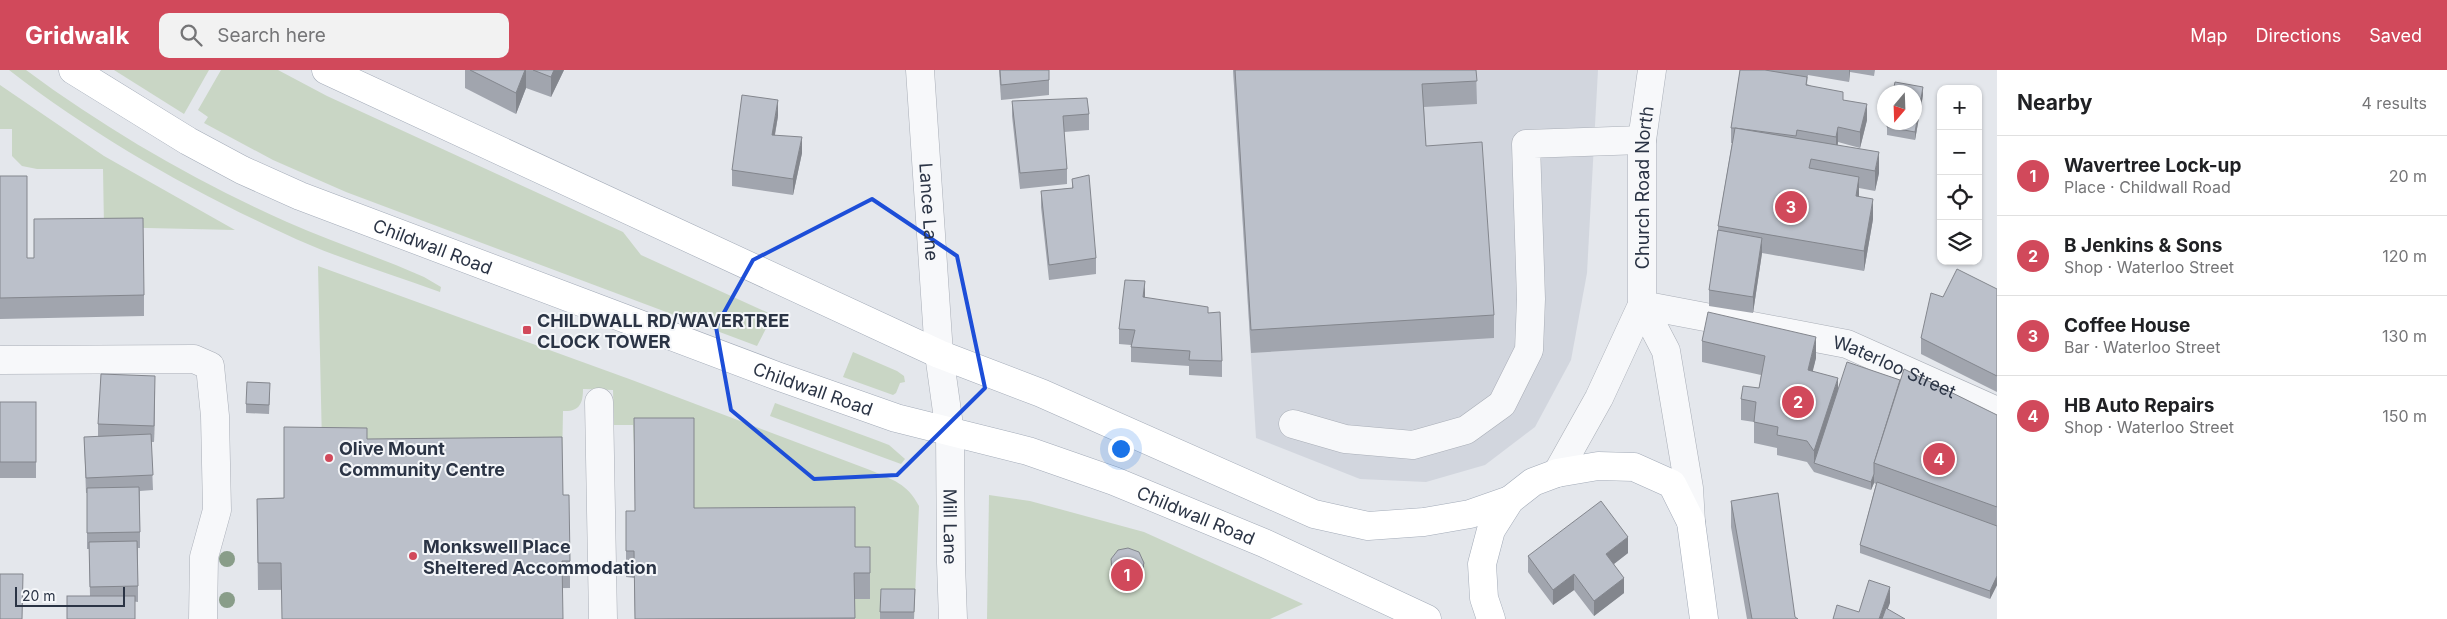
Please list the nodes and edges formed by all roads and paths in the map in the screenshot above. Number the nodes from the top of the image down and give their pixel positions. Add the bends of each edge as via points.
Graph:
1 (73, 70) edge
2 (326, 70) edge
3 (920, 70) edge
4 (1652, 70) edge
5 (1642, 140) junction
6 (1642, 305) junction
7 (939, 354) junction
8 (0, 360) edge
9 (599, 402) dead end
10 (1997, 411) edge
11 (1293, 424) dead end
12 (950, 433) junction
13 (1557, 473) junction
14 (1510, 500) junction
15 (1691, 522) junction
16 (1705, 618) edge
17 (203, 619) edge
18 (603, 619) edge
19 (953, 619) edge
20 (1428, 619) edge
21 (1491, 619) edge

1 - 12 main road, Childwall Road via 188,141 300,196 777,376 896,418
2 - 7 main road
3 - 7 street, Lance Lane
4 - 5 street, Church Road North
5 - 6 street, Church Road North
5 - 11 street via 1526,144 1531,299 1529,350 1502,404 1466,430 1413,444 1345,439
6 - 10 street, Waterloo Street via 1847,344
6 - 13 street, Church Road North via 1599,398
6 - 15 street, Church Road North via 1666,351 1689,488
7 - 12 street, Lance Lane
7 - 14 main road via 1041,393 1314,514 1368,526 1387,525 1470,514
8 - 17 street via 194,359 210,366 215,416 217,510 204,557
9 - 18 street
12 - 19 street, Mill Lane
12 - 20 main road, Childwall Road via 1028,451 1114,481 1272,547
13 - 14 main road via 1533,482
13 - 15 main road via 1598,466 1634,467 1672,484
14 - 21 main road via 1491,530 1482,564 1484,598
15 - 16 main road

